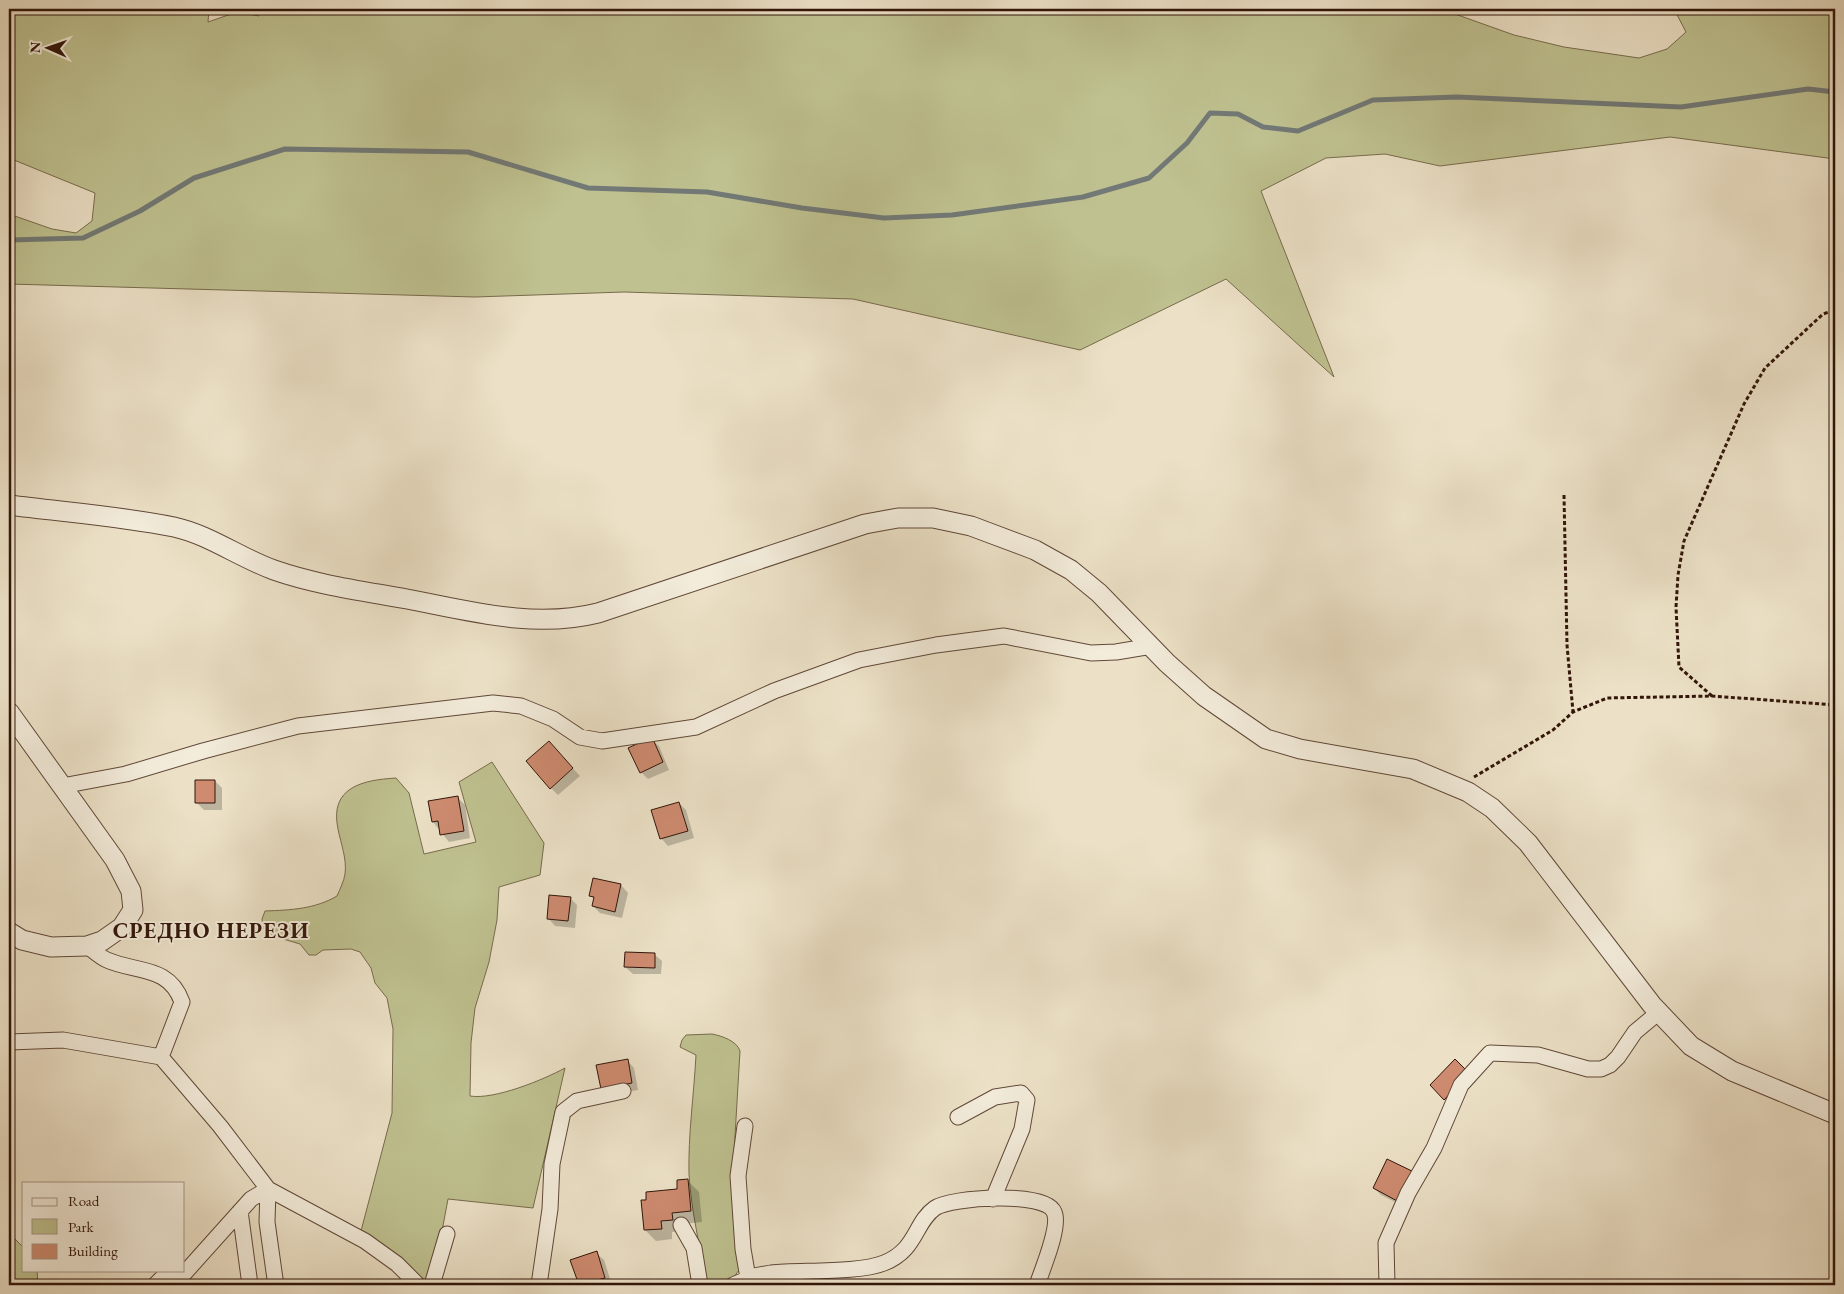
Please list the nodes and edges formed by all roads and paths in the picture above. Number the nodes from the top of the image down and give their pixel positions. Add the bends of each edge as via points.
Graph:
1 (1835, 310) edge
2 (1564, 495) dead end
3 (9, 505) edge
4 (1152, 646) junction
5 (1712, 696) junction
6 (1835, 705) edge
7 (9, 712) edge
8 (1573, 712) junction
9 (62, 786) junction
10 (1458, 786) junction
11 (9, 932) edge
12 (87, 946) junction
13 (1659, 1012) junction
14 (9, 1042) edge
15 (161, 1057) junction
16 (623, 1091) dead end
17 (1835, 1114) edge
18 (958, 1117) dead end
19 (745, 1126) dead end
20 (268, 1189) junction
21 (993, 1199) junction
22 (240, 1211) junction
23 (681, 1225) dead end
24 (447, 1234) dead end
25 (748, 1278) junction
26 (275, 1279) dead end
27 (155, 1285) edge
28 (250, 1285) edge
29 (418, 1285) edge
30 (432, 1285) edge
31 (538, 1285) edge
32 (700, 1285) edge
33 (733, 1285) edge
34 (1037, 1285) edge
35 (1388, 1285) edge

1 - 5 path via 1823,314 1765,368 1744,404 1684,541 1676,607 1680,667
2 - 8 path via 1567,645
3 - 4 street via 175,527 272,569 306,580 504,617 548,621 606,611 865,524 898,518 933,518 995,534 1072,570
4 - 9 street via 1090,653 1004,636 936,645 859,660 774,691 696,727 602,741 580,736 553,719 521,706 494,703 298,726 126,774
4 - 10 street via 1204,696 1266,739 1300,749 1412,769
5 - 6 path
5 - 8 path via 1607,698
7 - 9 street
8 - 10 path via 1553,730
9 - 12 street via 115,860 131,891 132,910 122,927 102,941
10 - 13 street via 1492,808 1528,843
11 - 12 street via 22,940 51,947
12 - 15 street via 107,960 164,978 177,988 182,1002
13 - 17 street via 1691,1046 1732,1071
13 - 35 street via 1645,1021 1618,1057 1601,1069 1588,1069 1538,1055 1490,1053 1461,1085 1434,1148 1408,1193 1386,1243
14 - 15 street via 63,1040
15 - 20 street
16 - 31 street via 578,1101 563,1112 552,1164 550,1209
18 - 21 street via 1005,1094 1021,1092 1027,1100 1022,1129
19 - 25 street via 738,1176
20 - 22 street via 251,1199
20 - 26 street via 267,1222
20 - 29 street via 365,1241 397,1264
21 - 25 street via 936,1207 907,1248 880,1265 787,1271
21 - 34 street via 1037,1200 1051,1207 1055,1213 1054,1230
22 - 27 street via 182,1276 176,1279 162,1277
22 - 28 street
23 - 32 street via 694,1248
24 - 30 street
25 - 33 street

